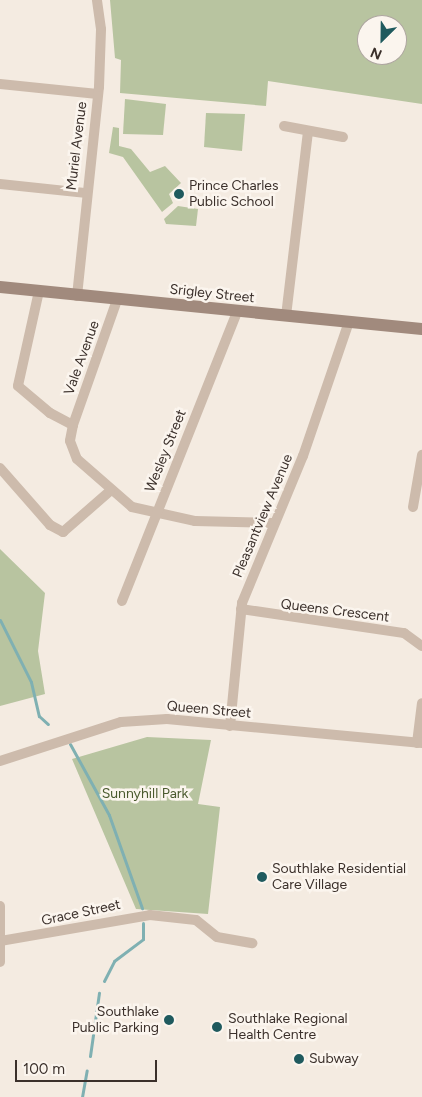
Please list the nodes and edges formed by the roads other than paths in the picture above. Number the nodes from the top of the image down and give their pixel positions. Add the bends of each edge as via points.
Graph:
1 (97, 0) edge
2 (0, 84) edge
3 (97, 94) junction
4 (284, 126) dead end
5 (308, 132) junction
6 (343, 137) dead end
7 (0, 184) edge
8 (85, 193) junction
9 (0, 287) edge
10 (39, 291) junction
11 (77, 296) junction
12 (117, 300) junction
13 (236, 312) junction
14 (286, 316) junction
15 (349, 322) junction
16 (422, 329) edge
17 (72, 425) junction
18 (422, 455) edge
19 (0, 468) edge
20 (110, 491) junction
21 (413, 507) dead end
22 (156, 515) junction
23 (272, 523) junction
24 (122, 601) dead end
25 (241, 609) junction
26 (422, 646) edge
27 (422, 703) edge
28 (230, 726) junction
29 (420, 743) edge
30 (0, 761) edge
31 (0, 906) edge
32 (1, 941) edge
33 (252, 943) dead end
34 (0, 962) edge

1 - 3 street, Muriel Avenue via 101,29
2 - 3 street
3 - 8 street, Muriel Avenue
4 - 5 street
5 - 6 street
5 - 14 street
7 - 8 street
8 - 11 street, Muriel Avenue
9 - 10 street, Srigley Street
10 - 11 street, Srigley Street
10 - 17 street via 18,386 50,413
11 - 12 street, Srigley Street
12 - 13 street, Srigley Street
12 - 17 street, Vale Avenue
13 - 14 street, Srigley Street
13 - 22 street, Wesley Street
14 - 15 street, Srigley Street
15 - 16 street, Srigley Street
15 - 23 street, Pleasantview Avenue via 304,456
17 - 20 street via 70,440 77,460
18 - 21 street
19 - 20 street via 50,525 63,532
20 - 22 street via 132,507
22 - 23 street via 195,521
22 - 24 street, Wesley Street
23 - 25 street, Pleasantview Avenue
25 - 26 street, Queens Crescent via 404,633
25 - 28 street, Pleasantview Avenue
27 - 29 street
28 - 29 street, Queen Street
28 - 30 street, Queen Street via 167,720 120,722
31 - 32 street
32 - 33 street, Grace Street via 150,915 196,920 217,937
32 - 34 street

